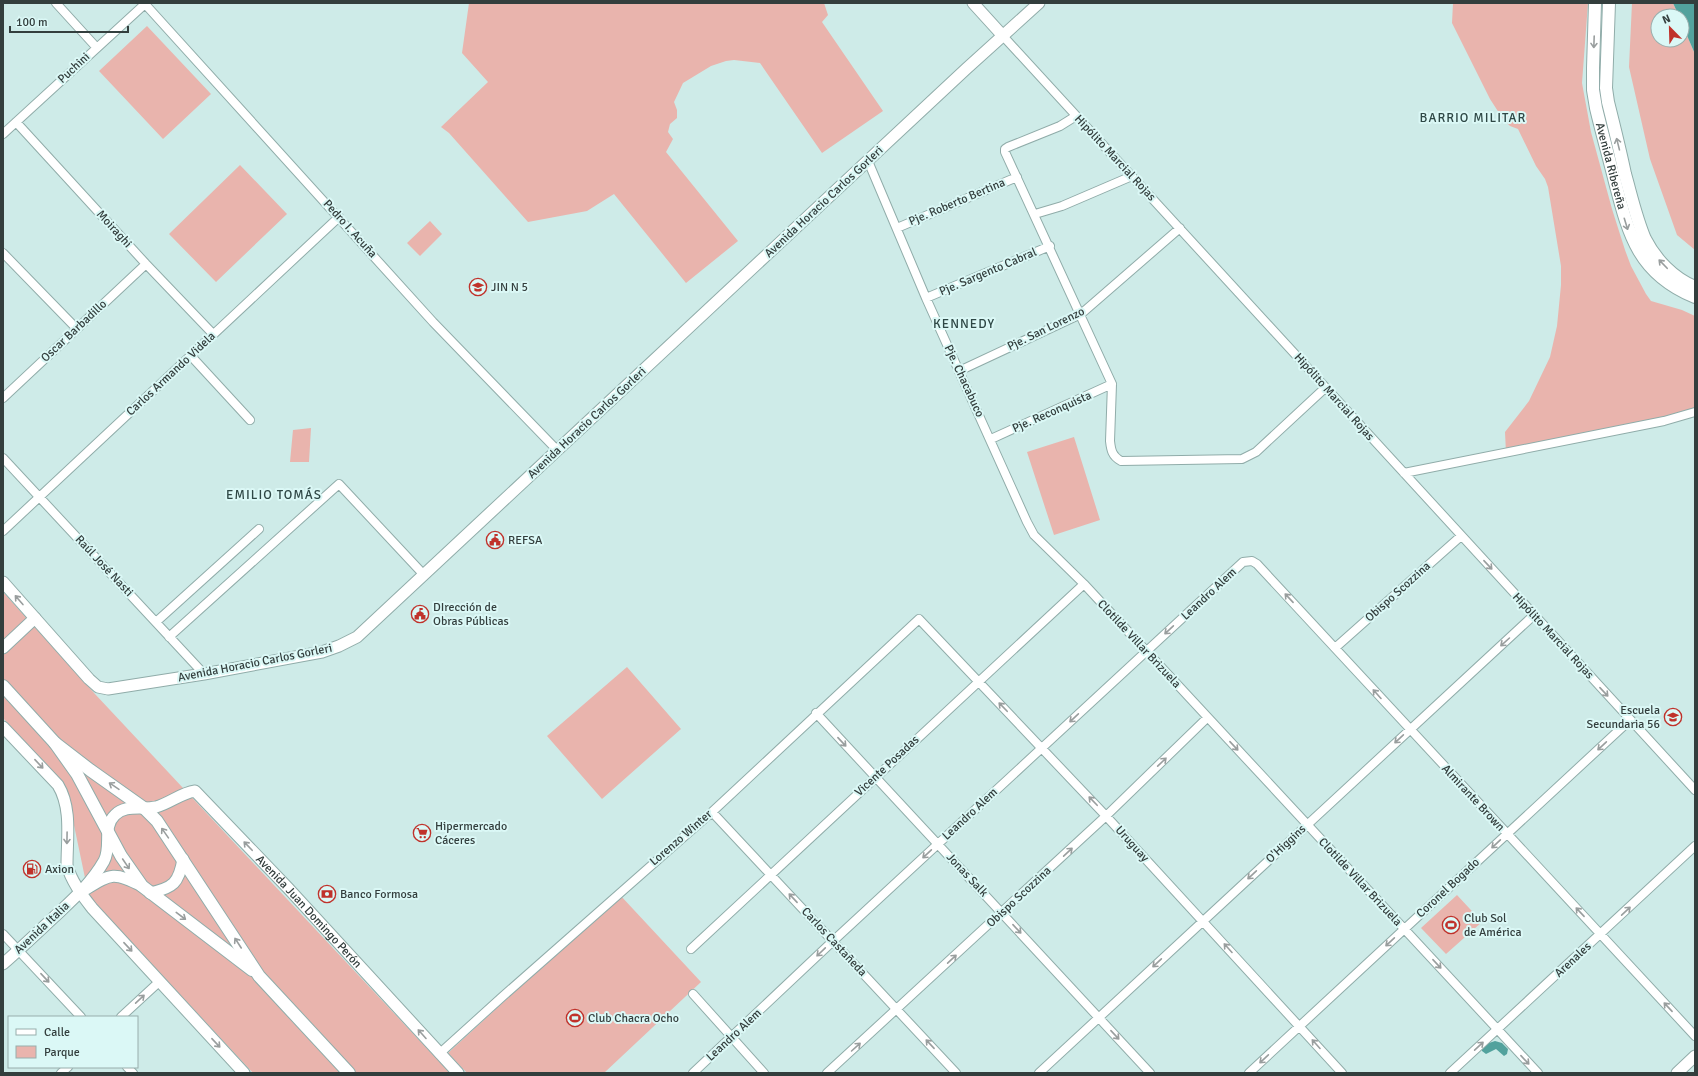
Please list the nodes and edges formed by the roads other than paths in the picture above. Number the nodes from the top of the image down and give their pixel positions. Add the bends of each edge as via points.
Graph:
1 (56, 3) edge
2 (973, 3) edge
3 (1039, 3) edge
4 (1595, 3) edge
5 (1609, 3) edge
6 (146, 4) edge
7 (1003, 36) junction
8 (97, 48) junction
9 (1076, 116) junction
10 (16, 122) junction
11 (3, 134) edge
12 (868, 161) junction
13 (1017, 176) junction
14 (1132, 176) junction
15 (1035, 214) junction
16 (339, 217) junction
17 (897, 228) junction
18 (1180, 228) junction
19 (1050, 246) junction
20 (3, 253) edge
21 (146, 264) junction
22 (1695, 287) edge
23 (1695, 297) edge
24 (926, 298) junction
25 (1081, 314) junction
26 (77, 329) junction
27 (213, 334) junction
28 (190, 356) junction
29 (959, 370) junction
30 (1112, 384) junction
31 (1325, 388) junction
32 (3, 398) edge
33 (1695, 412) edge
34 (250, 420) dead end
35 (991, 440) junction
36 (557, 450) junction
37 (3, 458) edge
38 (1404, 473) junction
39 (40, 497) junction
40 (259, 529) dead end
41 (3, 531) edge
42 (1461, 536) junction
43 (1252, 561) joint
44 (424, 575) junction
45 (3, 582) edge
46 (1084, 584) junction
47 (1534, 615) junction
48 (35, 618) junction
49 (919, 619) joint
50 (156, 622) junction
51 (169, 637) junction
52 (3, 648) edge
53 (1335, 648) junction
54 (1146, 651) junction
55 (204, 674) junction
56 (979, 682) junction
57 (3, 686) edge
58 (816, 713) junction
59 (1207, 718) junction
60 (1630, 720) junction
61 (3, 727) edge
62 (1409, 729) junction
63 (55, 742) junction
64 (1042, 748) junction
65 (875, 778) junction
66 (1695, 790) edge
67 (146, 808) junction
68 (712, 812) junction
69 (1106, 816) junction
70 (1307, 824) junction
71 (108, 831) junction
72 (1507, 834) junction
73 (938, 844) junction
74 (1695, 846) edge
75 (183, 859) junction
76 (771, 874) junction
77 (146, 890) junction
78 (80, 893) junction
79 (1002, 912) junction
80 (1203, 921) junction
81 (1404, 929) junction
82 (3, 934) edge
83 (1600, 934) junction
84 (833, 941) junction
85 (691, 948) dead end
86 (19, 950) junction
87 (3, 964) edge
88 (259, 976) junction
89 (160, 981) junction
90 (693, 994) dead end
91 (897, 1009) junction
92 (80, 1016) edge
93 (122, 1016) edge
94 (1099, 1017) junction
95 (1299, 1026) junction
96 (1498, 1029) junction
97 (1695, 1036) edge
98 (732, 1037) junction
99 (440, 1054) junction
100 (1695, 1056) edge
101 (241, 1072) edge
102 (349, 1073) edge
103 (458, 1073) edge
104 (694, 1073) edge
105 (764, 1073) edge
106 (827, 1073) edge
107 (956, 1073) edge
108 (1038, 1073) edge
109 (1150, 1073) edge
110 (1249, 1073) edge
111 (1342, 1073) edge
112 (1450, 1073) edge
113 (1538, 1073) edge
114 (1676, 1073) edge

1 - 8 street
2 - 7 main road, Hipólito Marcial Rojas
3 - 7 main road, Avenida Horacio Carlos Gorleri
4 -> 23 main road, Avenida Ribereña via 1593,90 1627,228 1642,258 1654,271 1682,292
22 -> 5 main road, Avenida Ribereña via 1662,264 1640,227 1606,88
6 - 8 street, Puchini
6 - 16 street, Pedro I. Acuña
7 - 9 street, Hipólito Marcial Rojas
7 - 12 main road, Avenida Horacio Carlos Gorleri
8 - 10 street, Puchini
9 - 13 street via 1060,126 1005,149
9 - 14 street, Hipólito Marcial Rojas
10 - 11 street, Puchini
10 - 21 street, Moiraghi
12 - 17 street, Pje. Chacabuco
12 - 36 main road, Avenida Horacio Carlos Gorleri
13 - 15 street
13 - 17 street, Pje. Roberto Bertina
14 - 15 street via 1062,206
14 - 18 street, Hipólito Marcial Rojas
15 - 19 street
16 - 27 street, Carlos Armando Videla
16 - 36 street, Pedro I. Acuña via 433,322
17 - 24 street, Pje. Chacabuco
18 - 25 street, Pje. San Lorenzo
18 - 31 street, Hipólito Marcial Rojas
19 - 24 street, Pje. Sargento Cabral
19 - 25 street
20 - 26 street
21 - 26 street, Oscar Barbadillo
21 - 27 street, Moiraghi
24 - 29 street, Pje. Chacabuco
25 - 29 street, Pje. San Lorenzo
25 - 30 street
26 - 32 street, Oscar Barbadillo
27 - 28 street, Carlos Armando Videla
28 - 34 street
28 - 39 street, Carlos Armando Videla
29 - 35 street, Pje. Chacabuco
30 - 31 street via 1110,441 1114,457 1121,461 1242,459 1256,452
30 - 35 street, Pje. Reconquista
31 - 38 street, Hipólito Marcial Rojas
33 - 38 street via 1664,421
35 - 46 street, Pje. Chacabuco via 1034,535
36 - 44 main road, Avenida Horacio Carlos Gorleri
37 - 39 street, Raúl José Nasti
38 - 42 street, Hipólito Marcial Rojas
39 - 41 street, Carlos Armando Videla
39 - 50 street, Raúl José Nasti
40 - 50 street
42 -> 47 street, Hipólito Marcial Rojas
42 - 53 street, Obispo Scozzina
53 -> 43 street, Almirante Brown
43 -> 54 street, Leandro Alem via 1243,562
44 - 51 street via 339,484
44 - 55 main road, Avenida Horacio Carlos Gorleri via 357,637 340,646 322,652
48 -> 45 main road
46 - 54 street, Clotilde Villar Brizuela
46 - 56 street, Vicente Posadas
47 -> 60 street, Hipólito Marcial Rojas
47 -> 62 street, O'Higgins
48 - 52 main road
48 - 55 main road, Avenida Horacio Carlos Gorleri via 98,687 108,689
49 - 56 street, Uruguay
49 - 58 street, Lorenzo Winter
50 - 51 street, Raúl José Nasti
51 - 55 street, Raúl José Nasti
62 -> 53 street, Almirante Brown
54 - 59 street, Clotilde Villar Brizuela
54 -> 64 street, Leandro Alem
64 -> 56 street, Uruguay
56 - 65 street, Vicente Posadas
57 - 63 main road
58 -> 65 street, Jonas Salk
58 - 68 street, Lorenzo Winter
69 -> 59 street, Obispo Scozzina
59 -> 70 street, Clotilde Villar Brizuela
60 - 66 street, Hipólito Marcial Rojas
60 -> 72 street, Coronel Bogado
61 -> 78 main road via 63,792 67,810 67,865
62 -> 70 street, O'Higgins
62 - 72 street, Almirante Brown
67 -> 63 main road via 90,770
63 - 71 main road via 77,774
69 -> 64 street, Uruguay
64 - 73 street, Leandro Alem
65 - 73 street, Jonas Salk
65 - 76 street, Vicente Posadas
67 - 71 main road, Avenida Italia via 130,808 115,814 110,820
75 -> 67 main road
99 -> 67 main road, Avenida Juan Domingo Perón via 195,791
68 - 76 street, Carlos Castañeda
68 - 99 street, Lorenzo Winter
79 -> 69 street, Obispo Scozzina
69 - 80 street, Uruguay
70 -> 80 street, O'Higgins
70 - 81 street, Clotilde Villar Brizuela
71 -> 77 main road via 121,856
71 - 78 main road, Avenida Italia via 104,861
72 -> 81 street, Coronel Bogado
83 -> 72 street, Almirante Brown
73 - 79 street, Jonas Salk
73 -> 84 street, Leandro Alem
83 -> 74 street, Arenales
75 - 77 main road via 181,871 172,886 163,890
88 -> 75 main road
84 -> 76 street, Carlos Castañeda
76 - 85 street, Vicente Posadas
77 - 78 main road, Avenida Italia via 122,877 114,876 104,878
77 -> 88 main road
78 - 86 main road, Avenida Italia
78 -> 89 main road
91 -> 79 street, Obispo Scozzina
79 -> 94 street, Jonas Salk
80 -> 94 street, O'Higgins
95 -> 80 street, Uruguay
81 -> 95 street, Coronel Bogado
81 -> 96 street, Clotilde Villar Brizuela
82 - 86 street
83 - 96 street, Arenales
97 -> 83 street, Almirante Brown
84 - 91 street, Carlos Castañeda
84 -> 98 street, Leandro Alem
86 - 87 main road, Avenida Italia
86 -> 92 street
88 - 102 main road
93 -> 89 street
89 -> 101 main road
90 - 98 street
106 -> 91 street, Obispo Scozzina
107 -> 91 street, Carlos Castañeda
94 - 108 street, O'Higgins
94 -> 109 street, Jonas Salk
95 -> 110 street, Coronel Bogado
111 -> 95 street, Uruguay
112 -> 96 street, Arenales
96 -> 113 street, Clotilde Villar Brizuela
98 - 104 street, Leandro Alem
98 - 105 street
99 - 103 main road, Avenida Juan Domingo Perón
100 - 114 main road

